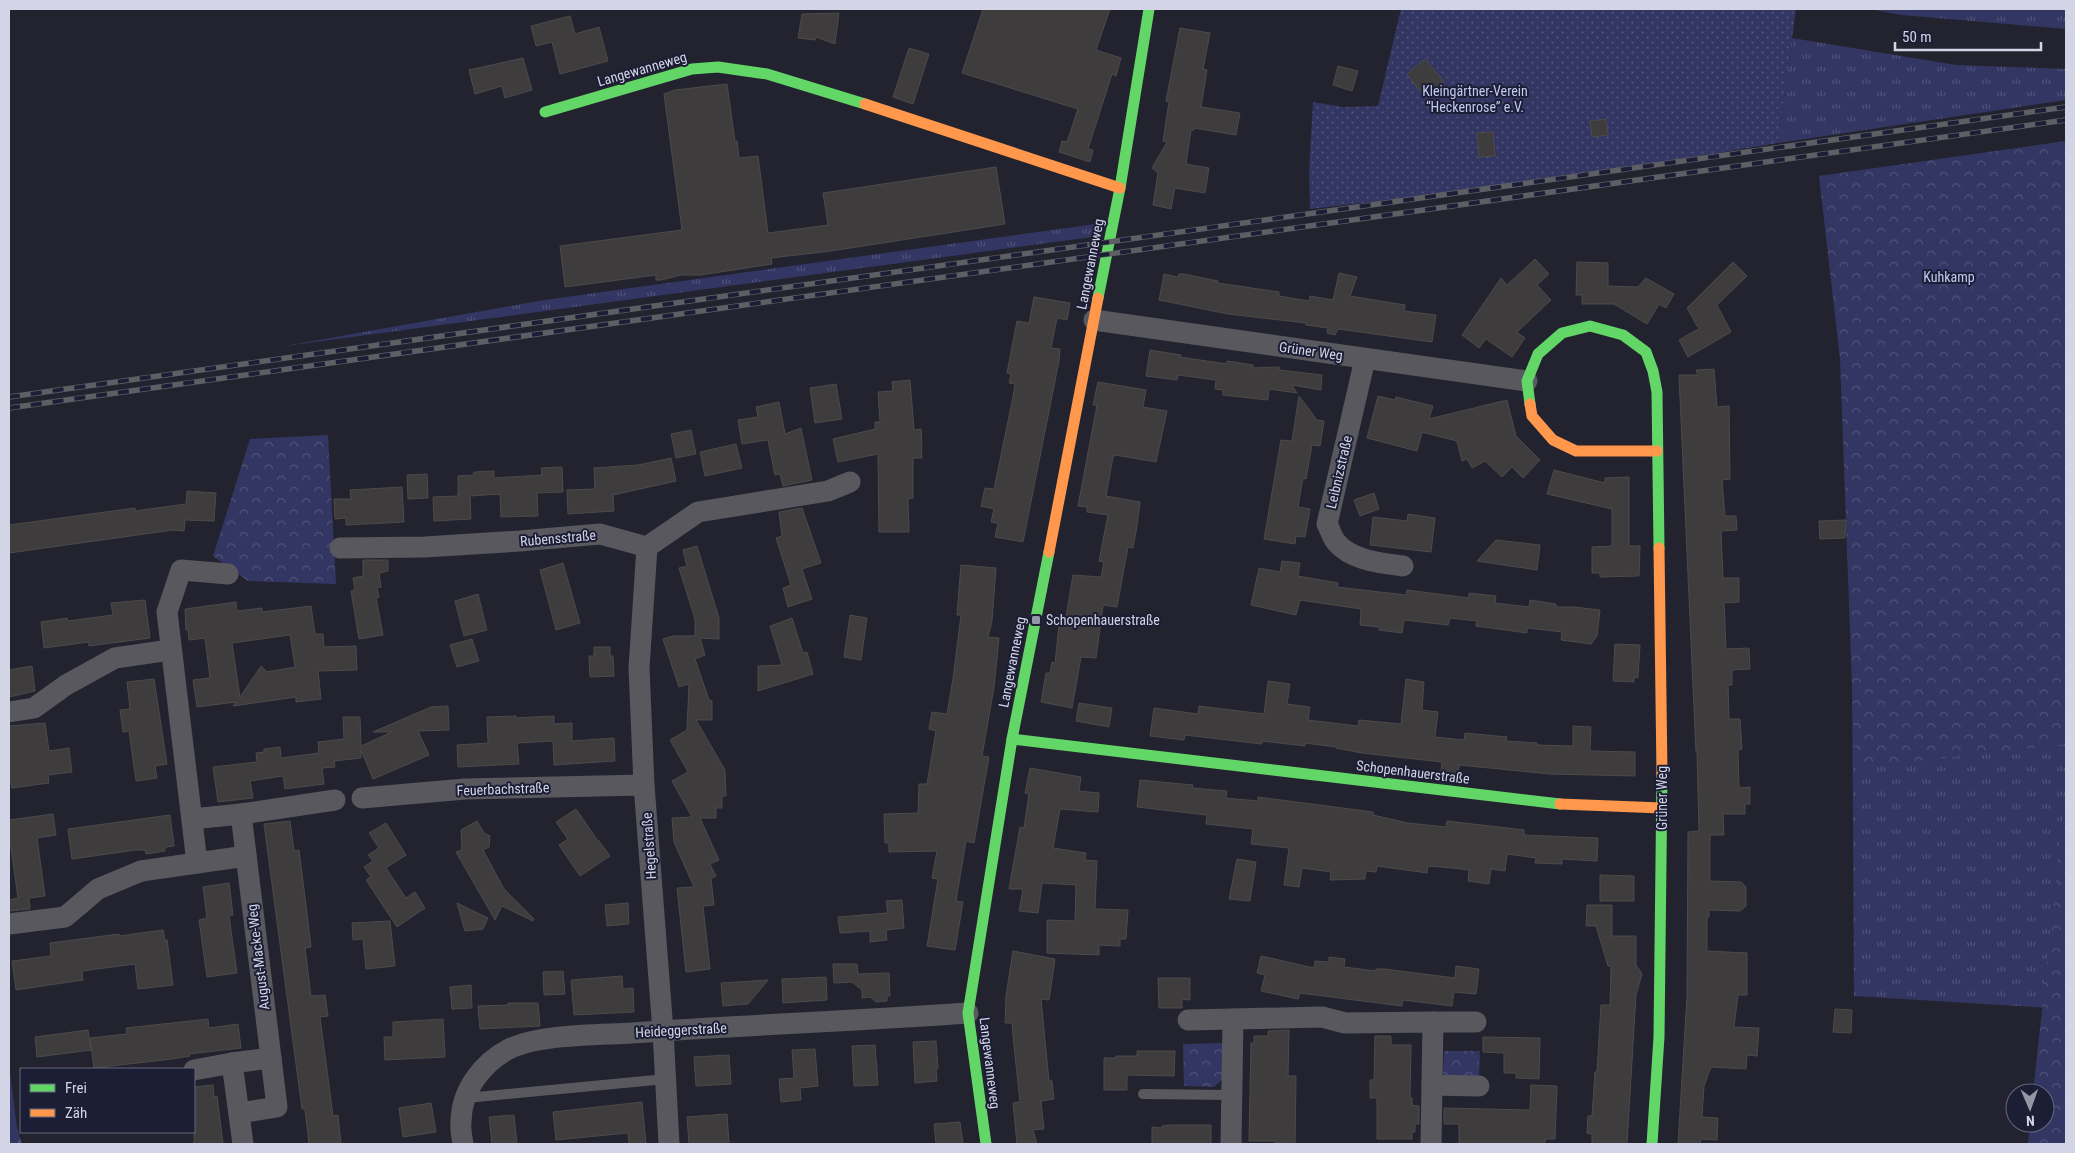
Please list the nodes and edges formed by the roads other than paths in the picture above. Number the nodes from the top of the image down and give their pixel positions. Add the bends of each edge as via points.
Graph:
1 (1149, 9) edge
2 (545, 112) dead end
3 (1120, 188) junction
4 (1094, 320) junction
5 (1365, 360) junction
6 (1527, 382) junction
7 (1657, 451) junction
8 (850, 482) dead end
9 (647, 547) junction
10 (340, 548) dead end
11 (1403, 566) dead end
12 (228, 574) dead end
13 (170, 650) junction
14 (9, 712) edge
15 (1012, 739) junction
16 (644, 785) junction
17 (362, 798) dead end
18 (335, 800) dead end
19 (1662, 808) junction
20 (242, 814) junction
21 (192, 820) junction
22 (246, 856) junction
23 (197, 862) junction
24 (9, 924) edge
25 (968, 1013) junction
26 (1233, 1019) junction
27 (1188, 1020) dead end
28 (1433, 1022) junction
29 (1476, 1022) dead end
30 (663, 1030) junction
31 (271, 1058) junction
32 (232, 1063) junction
33 (195, 1070) edge
34 (666, 1079) junction
35 (1432, 1085) junction
36 (1479, 1086) dead end
37 (1143, 1094) dead end
38 (1232, 1094) junction
39 (466, 1098) junction
40 (239, 1113) junction
41 (243, 1144) edge
42 (462, 1144) edge
43 (669, 1144) edge
44 (986, 1144) edge
45 (1232, 1144) edge
46 (1431, 1144) edge
47 (1652, 1144) edge

1 - 3 street, Langewanneweg
2 - 3 street, Langewanneweg via 692,69 738,69 834,94
3 - 4 street, Langewanneweg
4 - 5 street, Grüner Weg
4 - 15 street, Langewanneweg
5 - 6 street, Grüner Weg
5 - 11 street, Leibnizstraße via 1327,524 1336,542 1350,552 1366,560
6 - 7 street, Grüner Weg via 1532,416 1553,440 1576,451
6 - 7 street, Grüner Weg via 1538,354 1562,333 1590,326 1623,335 1646,352 1653,371 1657,392
7 - 19 street, Grüner Weg
8 - 9 street via 828,491 698,512
9 - 10 street, Rubensstraße via 600,534 520,542
9 - 16 street, Hegelstraße via 639,668
12 - 13 street via 181,570 166,612
13 - 14 street via 115,658 66,685 34,708
13 - 21 street
15 - 19 street, Schopenhauerstraße via 1554,804
15 - 25 street, Langewanneweg
16 - 17 street, Feuerbachstraße via 465,790
16 - 30 street, Hegelstraße
18 - 20 street
19 - 47 street, Grüner Weg via 1659,1037
20 - 21 street
20 - 22 street, August-Macke-Weg
21 - 23 street
22 - 23 street
22 - 31 street, August-Macke-Weg
23 - 24 street via 141,871 98,889 65,917
25 - 30 street, Heideggerstraße
25 - 44 street, Langewanneweg
26 - 27 street
26 - 28 street via 1322,1017 1346,1023
26 - 38 street
28 - 29 street
28 - 35 street
30 - 34 street, Hegelstraße
30 - 39 street, Heideggerstraße via 524,1043 484,1067
31 - 32 street
31 - 40 street, August-Macke-Weg via 277,1107
32 - 33 street
32 - 40 street
34 - 39 lane
34 - 43 street, Hegelstraße
35 - 36 street
35 - 46 street
37 - 38 lane
38 - 45 street
39 - 42 street, Heideggerstraße via 460,1122
40 - 41 street

